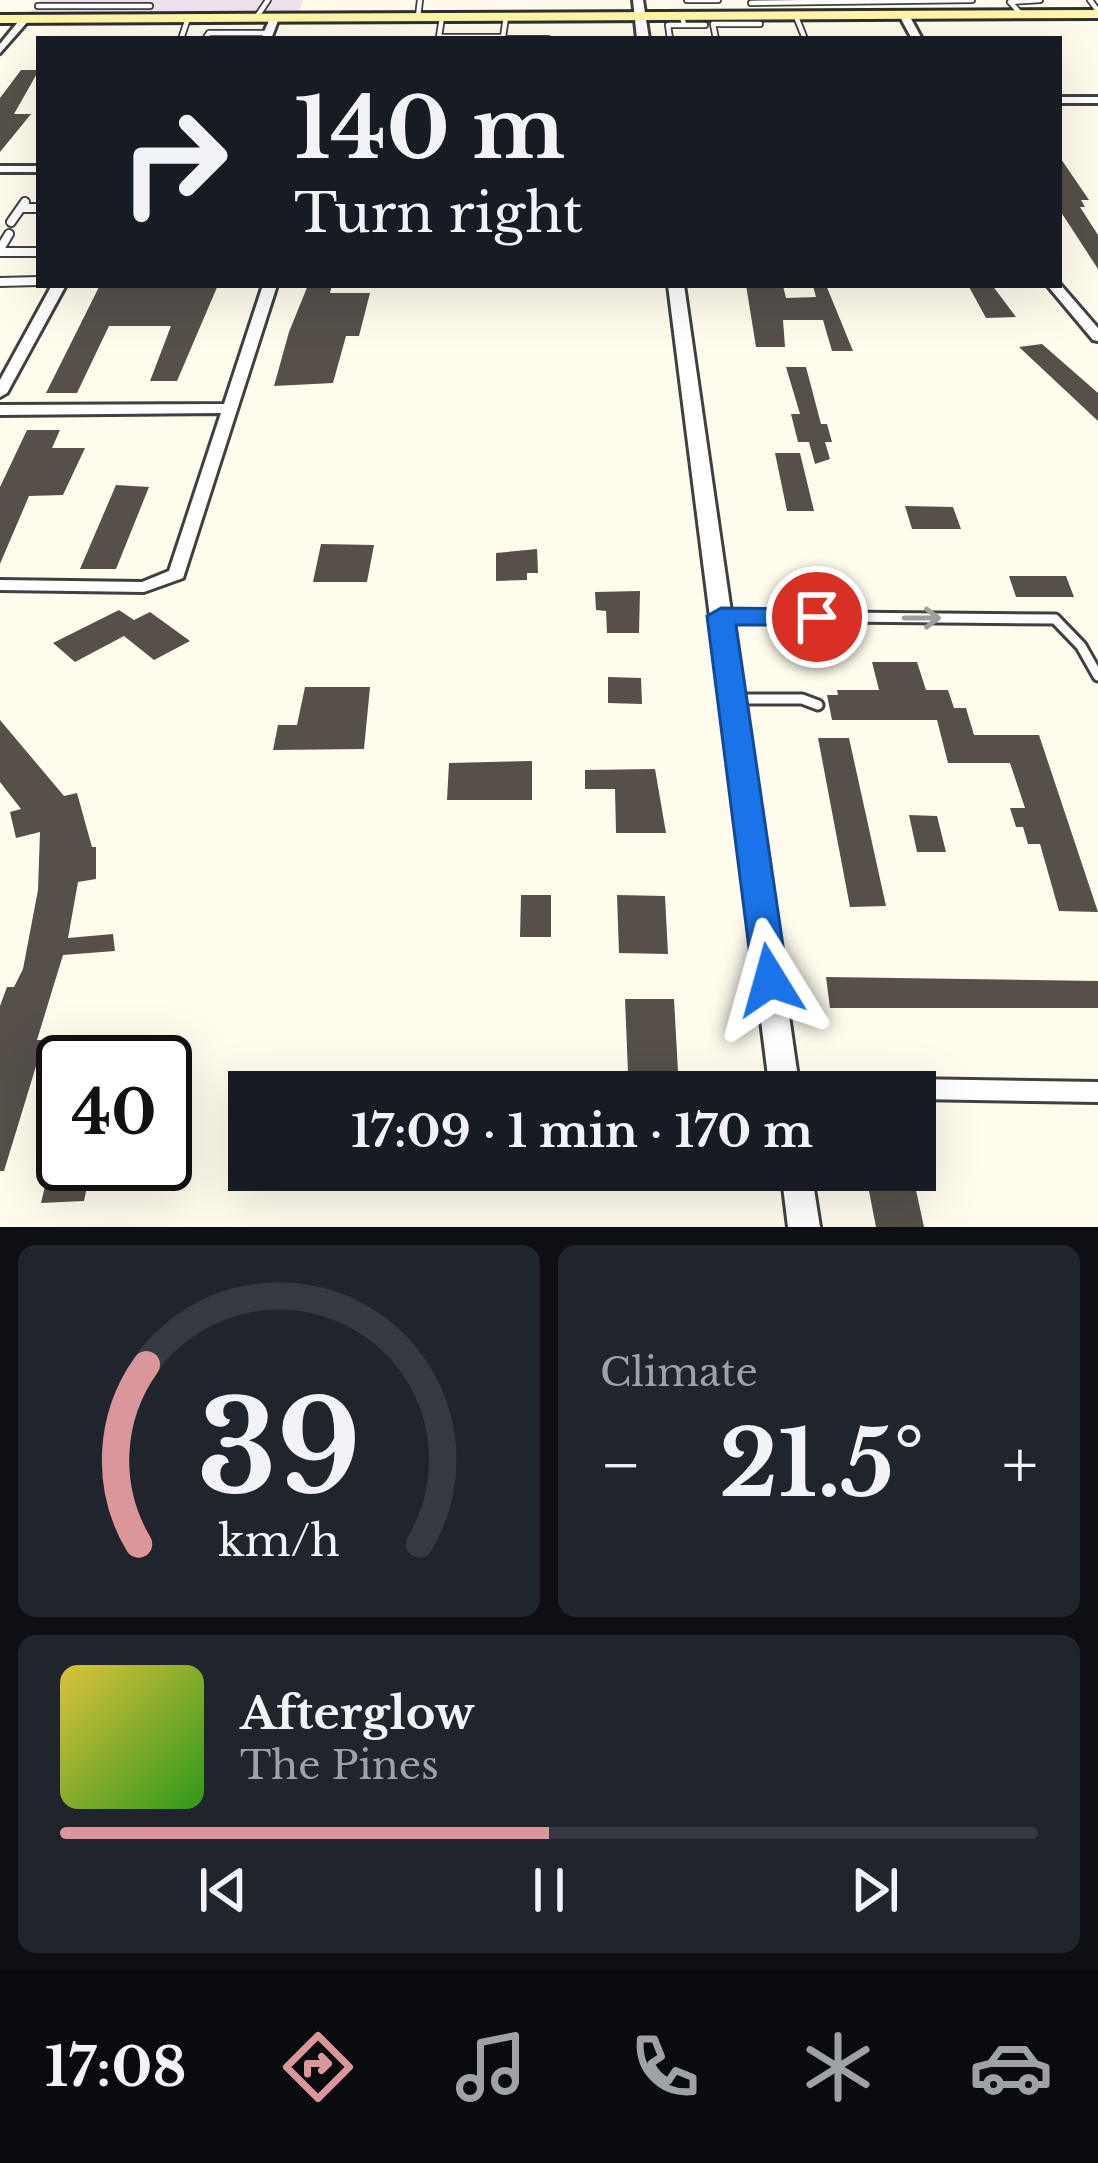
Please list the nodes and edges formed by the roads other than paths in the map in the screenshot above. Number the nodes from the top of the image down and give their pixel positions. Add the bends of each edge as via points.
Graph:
1 (44, 0) edge
2 (268, 0) edge
3 (419, 0) edge
4 (718, 0) edge
5 (972, 0) edge
6 (1040, 0) edge
7 (1090, 0) edge
8 (813, 1) edge
9 (1009, 1) edge
10 (38, 6) junction
11 (900, 6) edge
12 (148, 8) edge
13 (640, 8) edge
14 (754, 10) edge
15 (1098, 12) edge
16 (684, 13) edge
17 (795, 14) junction
18 (1021, 14) junction
19 (506, 16) junction
20 (418, 17) junction
21 (442, 17) junction
22 (188, 18) junction
23 (234, 18) junction
24 (256, 18) junction
25 (274, 18) junction
26 (0, 19) edge
27 (25, 19) junction
28 (735, 19) junction
29 (705, 25) dead end
30 (227, 33) junction
31 (182, 36) edge
32 (207, 36) edge
33 (267, 36) edge
34 (439, 36) edge
35 (503, 36) edge
36 (670, 36) edge
37 (715, 36) edge
38 (804, 36) edge
39 (915, 36) edge
40 (0, 50) edge
41 (1062, 100) edge
42 (1098, 100) edge
43 (0, 169) edge
44 (36, 169) edge
45 (36, 207) edge
46 (11, 222) dead end
47 (10, 234) dead end
48 (0, 251) edge
49 (36, 252) edge
50 (0, 281) edge
51 (36, 281) edge
52 (57, 288) edge
53 (269, 288) edge
54 (676, 288) edge
55 (1057, 288) edge
56 (1098, 337) edge
57 (0, 392) edge
58 (231, 408) junction
59 (0, 410) edge
60 (0, 586) edge
61 (721, 616) junction
62 (1098, 676) edge
63 (732, 699) junction
64 (818, 705) dead end
65 (782, 1071) edge
66 (936, 1091) edge
67 (1098, 1092) edge
68 (799, 1191) edge
69 (804, 1227) edge

1 - 10 lane
2 - 24 lane
3 - 20 lane
4 - 16 lane
5 - 11 lane
6 - 9 lane
7 - 15 lane
8 - 11 lane
8 - 14 lane
9 - 18 lane
10 - 12 lane
10 - 27 lane
11 - 17 main road
11 - 18 main road
11 - 39 street
12 - 22 main road
12 - 27 main road
13 - 16 main road
13 - 19 main road
14 - 17 main road
14 - 28 main road
15 - 18 main road
16 - 28 main road
16 - 29 lane
16 - 36 lane via 668,26
17 - 38 lane
19 - 21 main road
19 - 35 lane
20 - 21 main road
20 - 25 main road
21 - 34 lane
22 - 23 main road
22 - 31 lane
23 - 24 main road
23 - 30 lane
24 - 25 main road
25 - 33 street
26 - 27 main road
27 - 40 street
28 - 37 lane via 713,24
30 - 32 lane
30 - 33 lane
41 - 42 street
43 - 44 street
45 - 46 lane via 23,205
47 - 48 lane
48 - 49 lane
50 - 51 lane
52 - 57 street
53 - 58 street
54 - 61 street
55 - 56 street
58 - 59 street
58 - 60 street via 177,574 143,587
61 -> 62 lane via 1055,619
61 - 63 street
63 - 64 lane
63 - 65 street
66 - 67 street
68 - 69 street

